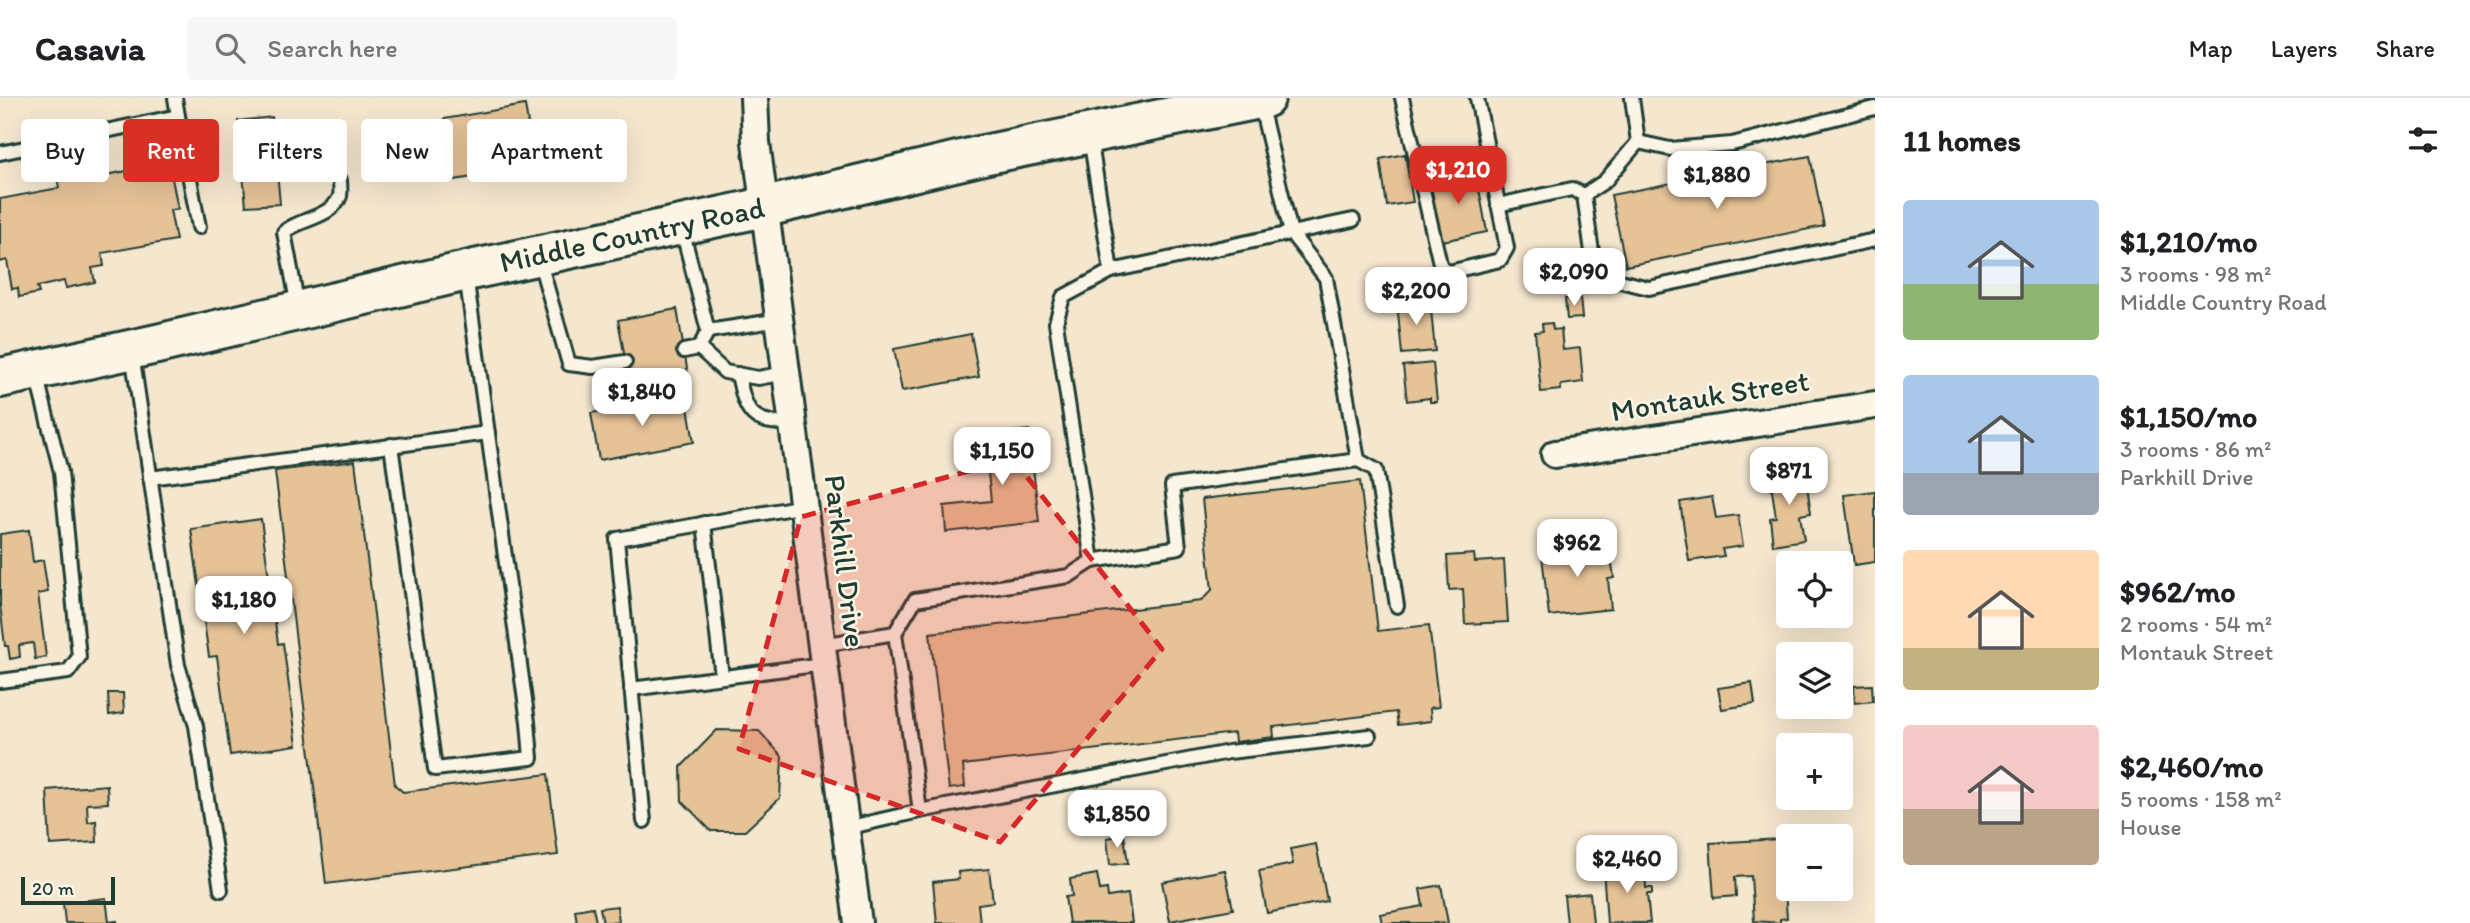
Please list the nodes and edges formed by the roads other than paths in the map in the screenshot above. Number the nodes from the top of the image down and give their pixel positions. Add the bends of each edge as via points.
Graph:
1 (175, 98) edge
2 (754, 98) edge
3 (1402, 98) edge
4 (1477, 98) edge
5 (1632, 98) edge
6 (1262, 99) edge
7 (1875, 108) edge
8 (178, 116) junction
9 (1089, 134) junction
10 (1637, 142) junction
11 (0, 153) edge
12 (340, 182) edge
13 (1584, 195) junction
14 (1499, 205) junction
15 (765, 207) junction
16 (1353, 220) dead end
17 (681, 225) junction
18 (199, 227) dead end
19 (1291, 233) junction
20 (1875, 240) edge
21 (538, 255) junction
22 (466, 271) junction
23 (1111, 271) junction
24 (299, 310) junction
25 (780, 320) junction
26 (708, 331) junction
27 (699, 348) junction
28 (132, 349) junction
29 (684, 351) dead end
30 (625, 362) dead end
31 (786, 373) junction
32 (18, 374) edge
33 (738, 374) junction
34 (1875, 405) edge
35 (793, 423) junction
36 (488, 433) junction
37 (391, 445) junction
38 (1555, 454) dead end
39 (1358, 460) junction
40 (150, 478) junction
41 (804, 506) junction
42 (704, 523) junction
43 (1091, 561) junction
44 (1397, 606) dead end
45 (895, 633) junction
46 (823, 654) junction
47 (722, 677) junction
48 (0, 681) edge
49 (631, 690) junction
50 (1369, 736) dead end
51 (920, 811) junction
52 (644, 821) dead end
53 (846, 828) junction
54 (221, 890) dead end
55 (858, 923) edge

1 - 8 lane
2 - 15 street, Parkhill Drive
3 - 14 lane via 1441,268 1449,272 1500,260 1507,248
4 - 14 lane
5 - 10 lane
6 - 9 main road, Middle Country Road
6 - 19 lane
7 - 10 lane via 1732,144 1670,149
8 - 11 lane
8 - 18 lane
9 - 15 main road, Middle Country Road
9 - 23 lane
10 - 13 lane via 1605,181
12 - 24 lane via 335,204 284,232
13 - 14 lane via 1572,189
13 - 20 lane via 1593,259 1620,281 1649,288
15 - 17 main road, Middle Country Road
15 - 25 street, Parkhill Drive
16 - 19 lane
17 - 21 main road, Middle Country Road
17 - 26 lane
19 - 23 lane
19 - 39 lane via 1326,278
21 - 22 main road, Middle Country Road
21 - 30 lane via 569,364 593,368
22 - 24 main road, Middle Country Road
22 - 36 lane
23 - 43 lane via 1063,298 1056,323
24 - 28 main road, Middle Country Road
25 - 26 lane
25 - 31 street, Parkhill Drive
26 - 27 lane
27 - 29 lane
27 - 33 lane via 725,372
28 - 32 main road, Middle Country Road
28 - 40 lane
31 - 33 lane via 758,378
31 - 35 street, Parkhill Drive
32 - 48 lane via 61,472 79,657 68,672
33 - 35 lane via 747,407 756,417 767,424
34 - 38 street, Montauk Street
35 - 41 street, Parkhill Drive
36 - 37 lane
36 - 37 lane via 531,758 435,769
37 - 40 lane
39 - 43 lane via 1172,486 1179,548
39 - 44 lane via 1376,470
40 - 54 lane via 178,665 196,726
41 - 42 lane
41 - 46 street, Parkhill Drive
42 - 47 lane
42 - 49 lane via 617,539
43 - 45 lane via 1069,576 915,600
45 - 46 lane
45 - 51 lane
46 - 47 lane
46 - 53 street, Parkhill Drive
47 - 49 lane
49 - 52 lane
50 - 51 lane via 1229,752
51 - 53 lane
53 - 55 street, Parkhill Drive

